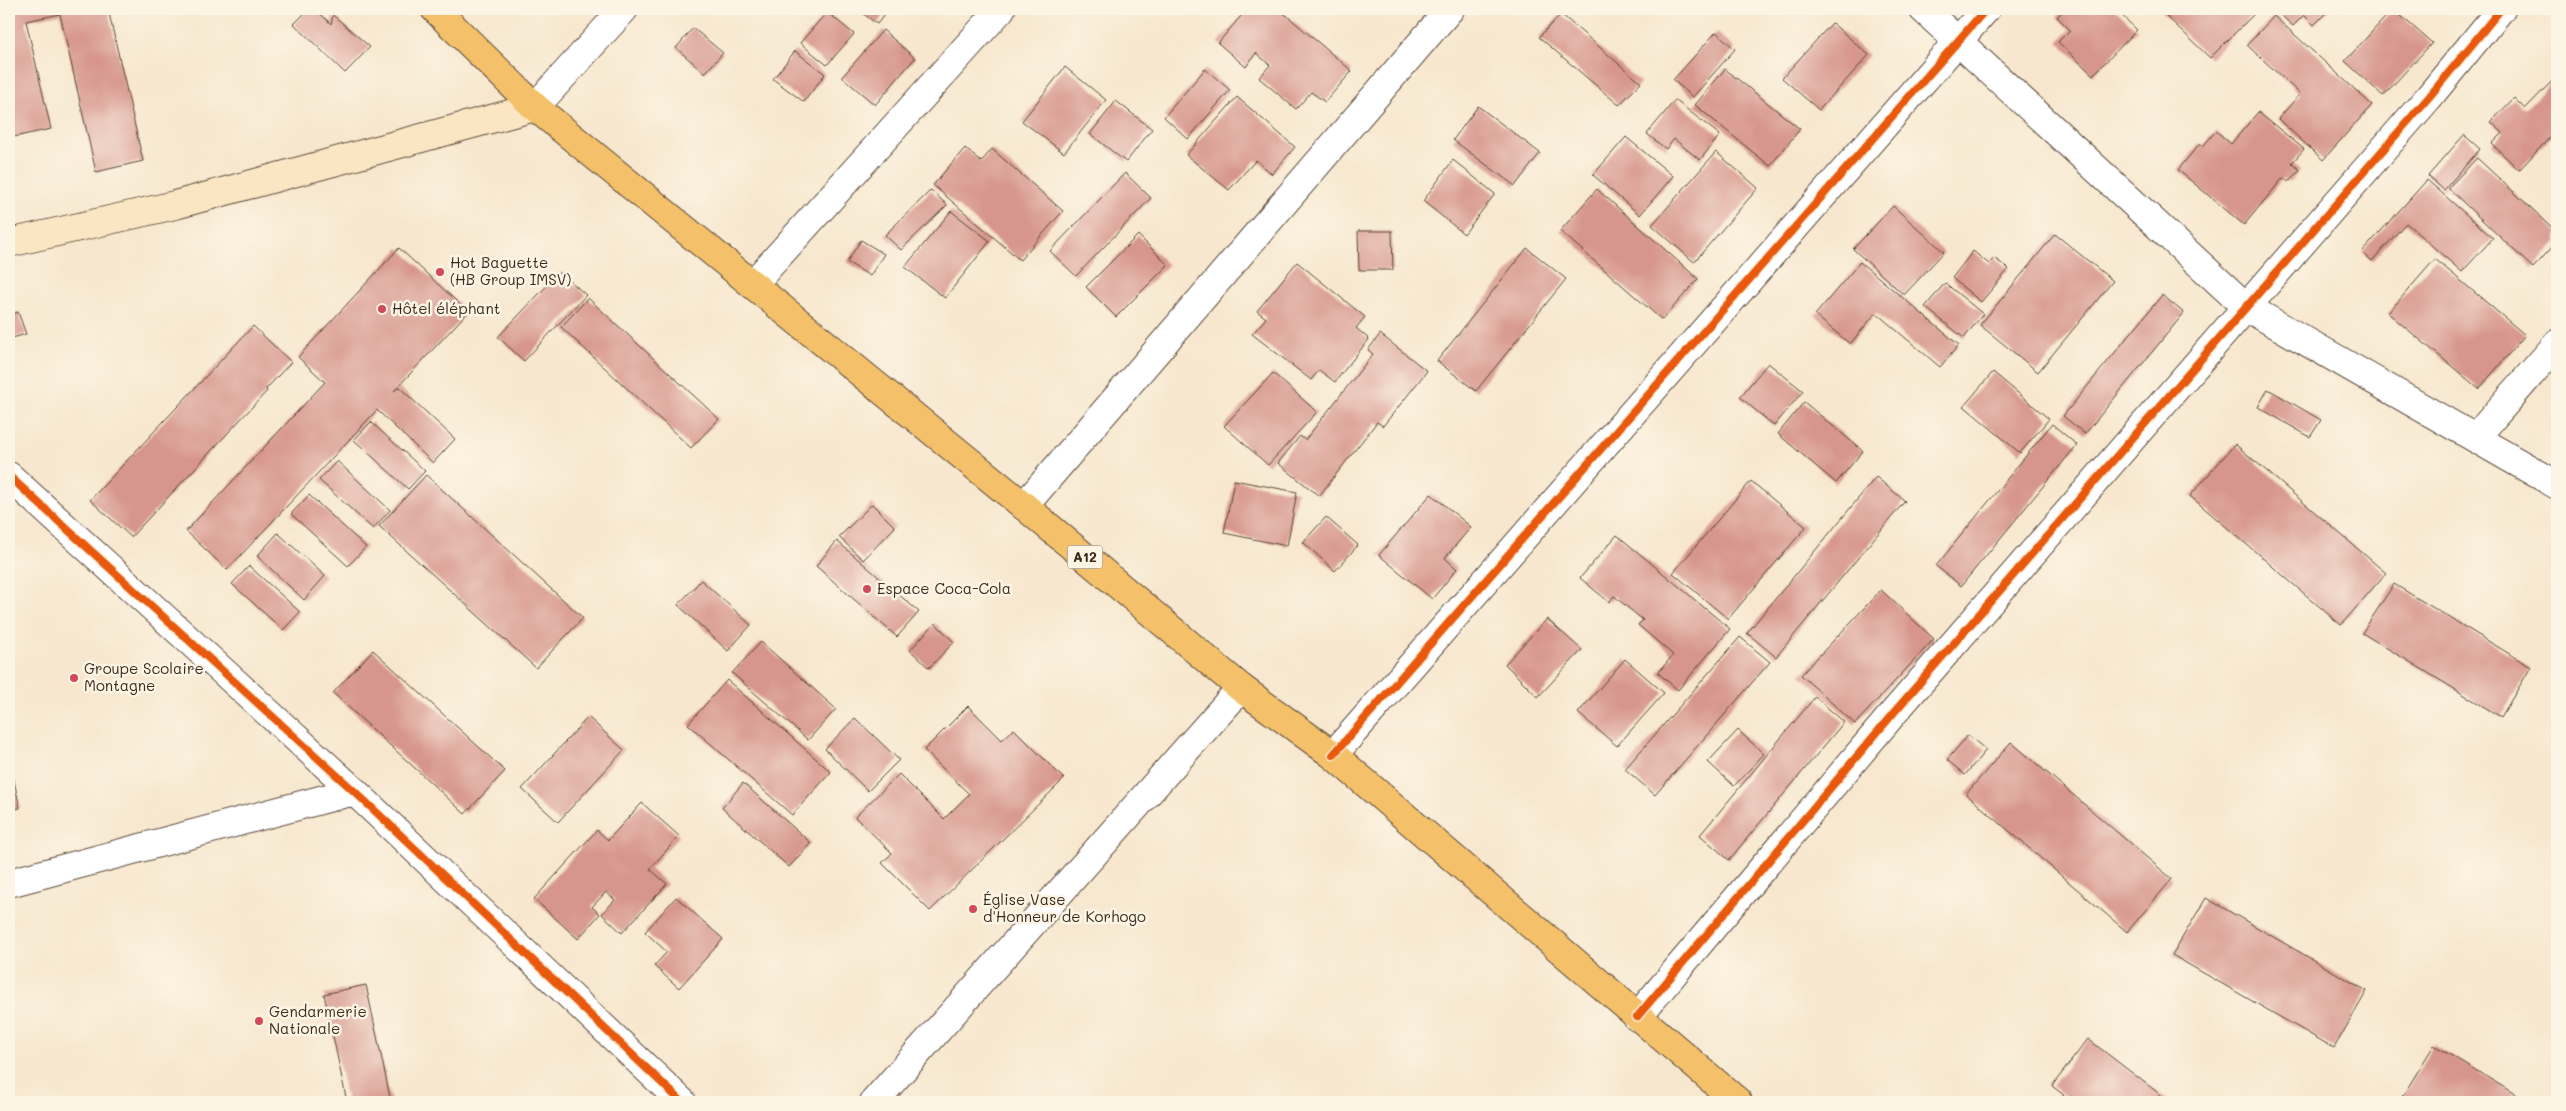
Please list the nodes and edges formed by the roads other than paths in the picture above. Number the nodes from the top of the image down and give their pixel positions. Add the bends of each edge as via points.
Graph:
1 (435, 9) edge
2 (624, 9) edge
3 (1001, 9) edge
4 (1450, 9) edge
5 (1923, 9) edge
6 (1986, 9) edge
7 (2502, 9) edge
8 (1959, 41) junction
9 (535, 107) junction
10 (9, 243) edge
11 (752, 284) junction
12 (2246, 307) junction
13 (2557, 344) edge
14 (2475, 438) junction
15 (9, 476) edge
16 (2557, 485) edge
17 (1024, 506) junction
18 (1241, 688) junction
19 (1333, 755) junction
20 (354, 791) junction
21 (9, 884) edge
22 (1637, 1017) junction
23 (682, 1102) edge
24 (874, 1102) edge
25 (1738, 1102) edge

1 - 9 main road, A12
2 - 9 street
3 - 11 street
4 - 17 street
5 - 8 street
6 - 8 street
7 - 12 street
8 - 12 street
8 - 19 street
9 - 10 street via 175,205
9 - 11 main road, A12
11 - 17 main road, A12
12 - 14 street
12 - 22 street via 1896,710
13 - 14 street
14 - 16 street
15 - 20 street
17 - 18 main road, A12
18 - 19 main road, A12
18 - 24 street
19 - 22 main road, A12
20 - 21 street
20 - 23 street
22 - 25 main road, A12

